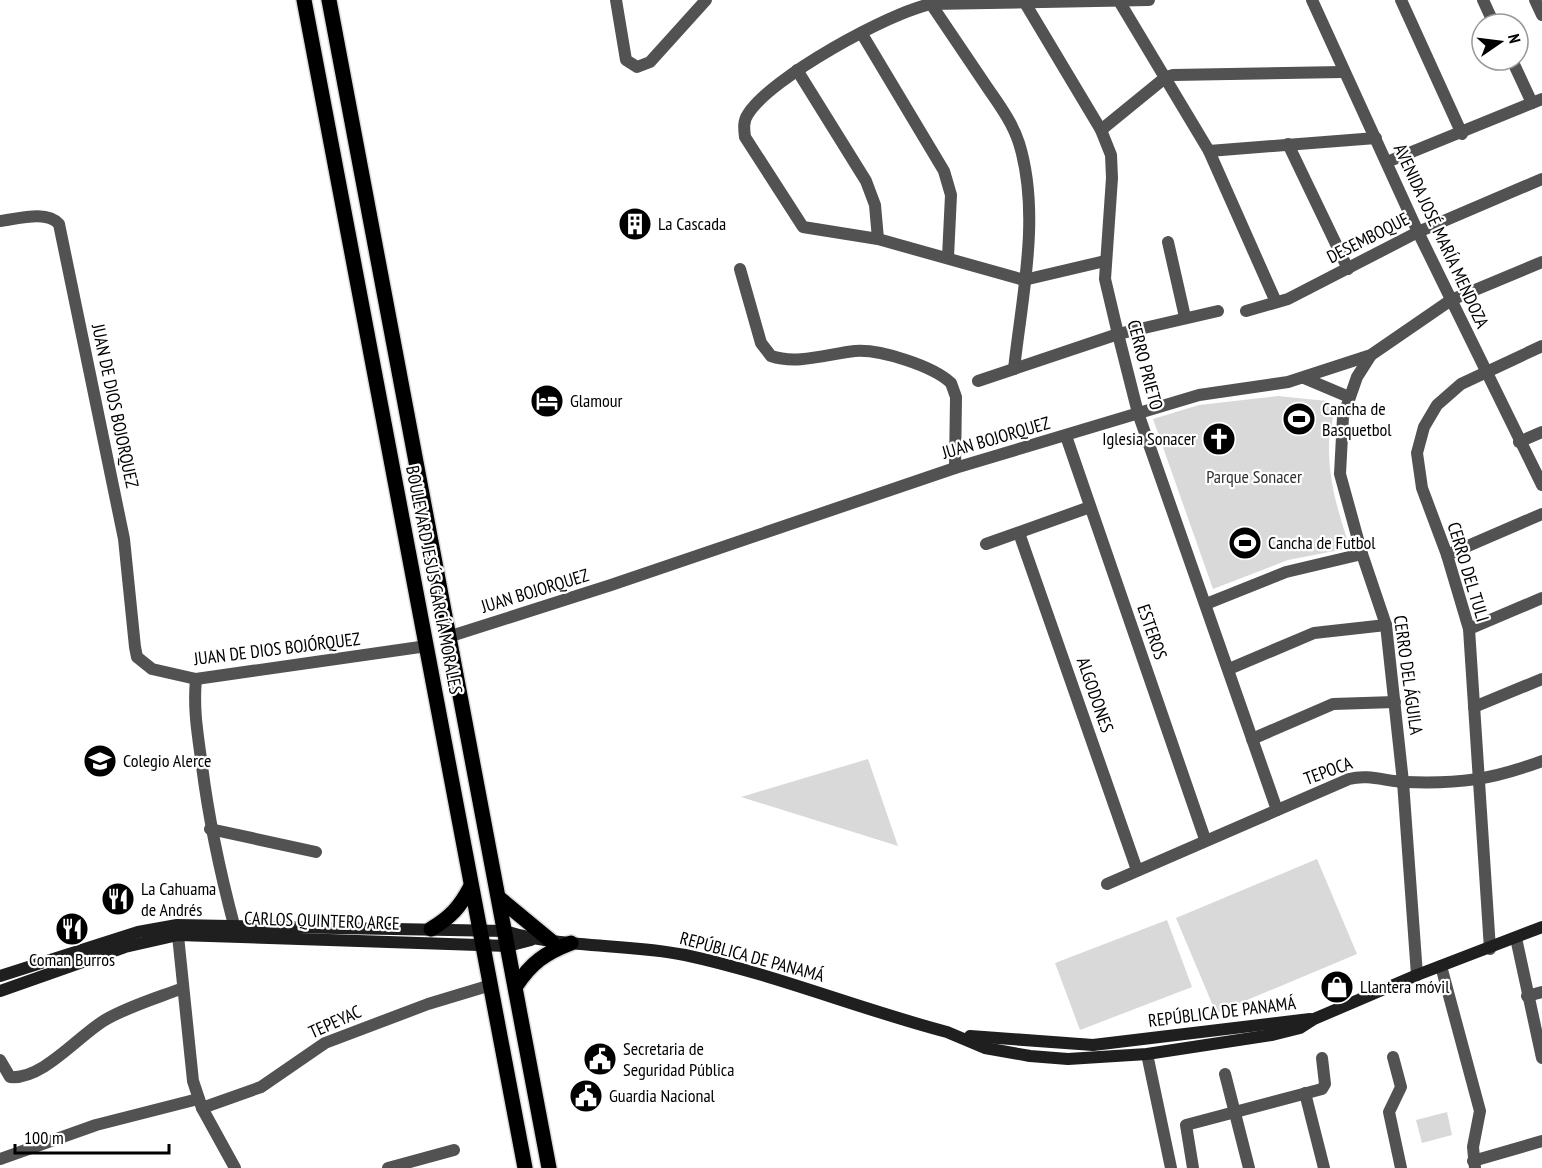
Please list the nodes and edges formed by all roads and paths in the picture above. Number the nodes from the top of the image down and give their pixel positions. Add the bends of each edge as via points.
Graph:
1 (304, 0) edge
2 (329, 0) edge
3 (616, 0) edge
4 (690, 0) edge
5 (706, 0) edge
6 (1149, 0) edge
7 (1312, 0) edge
8 (1401, 0) edge
9 (1535, 0) edge
10 (1119, 1) edge
11 (1025, 3) junction
12 (932, 4) junction
13 (692, 15) junction
14 (1542, 15) edge
15 (862, 34) junction
16 (797, 70) junction
17 (1343, 72) junction
18 (1519, 72) edge
19 (1166, 77) junction
20 (1537, 101) edge
21 (1101, 130) junction
22 (1462, 134) junction
23 (1376, 138) junction
24 (1288, 144) junction
25 (1209, 151) junction
26 (1387, 162) junction
27 (1542, 179) edge
28 (0, 221) edge
29 (1418, 232) junction
30 (878, 239) junction
31 (1168, 242) dead end
32 (948, 257) junction
33 (1106, 261) junction
34 (1542, 262) edge
35 (740, 269) dead end
36 (1348, 269) junction
37 (1024, 280) junction
38 (1451, 300) junction
39 (1276, 302) junction
40 (1218, 311) dead end
41 (1246, 311) dead end
42 (1185, 317) junction
43 (1118, 334) junction
44 (1542, 346) edge
45 (1371, 355) junction
46 (1014, 369) junction
47 (1485, 371) junction
48 (1304, 378) junction
49 (978, 381) dead end
50 (1349, 397) junction
51 (1138, 413) junction
52 (1542, 432) edge
53 (1066, 436) junction
54 (1519, 442) junction
55 (955, 468) junction
56 (1542, 485) edge
57 (1090, 507) junction
58 (1542, 514) edge
59 (1019, 533) junction
60 (986, 544) dead end
61 (1362, 554) junction
62 (1447, 555) junction
63 (1542, 598) edge
64 (1206, 604) junction
65 (1386, 625) junction
66 (1469, 629) junction
67 (451, 636) junction
68 (427, 646) junction
69 (137, 657) joint
70 (1229, 669) junction
71 (196, 679) junction
72 (1542, 679) edge
73 (1395, 702) junction
74 (1474, 707) junction
75 (1252, 739) junction
76 (1542, 761) edge
77 (1478, 781) junction
78 (1403, 782) junction
79 (1277, 810) junction
80 (210, 829) junction
81 (1205, 839) junction
82 (316, 852) dead end
83 (1137, 870) junction
84 (1107, 884) dead end
85 (471, 886) junction
86 (499, 898) junction
87 (234, 925) junction
88 (1542, 927) edge
89 (431, 929) junction
90 (177, 930) junction
91 (342, 933) junction
92 (482, 938) junction
93 (507, 938) junction
94 (1516, 938) junction
95 (551, 941) junction
96 (571, 943) junction
97 (1490, 949) junction
98 (1441, 966) junction
99 (1417, 975) junction
100 (0, 976) edge
101 (491, 985) junction
102 (516, 986) junction
103 (183, 988) junction
104 (0, 991) edge
105 (1542, 992) edge
106 (1527, 996) junction
107 (1314, 1019) junction
108 (1290, 1021) junction
109 (956, 1035) junction
110 (1017, 1041) junction
111 (1147, 1053) junction
112 (1393, 1057) dead end
113 (1322, 1058) dead end
114 (1542, 1058) edge
115 (0, 1059) edge
116 (1225, 1074) dead end
117 (1305, 1093) junction
118 (200, 1104) junction
119 (1234, 1111) junction
120 (1542, 1141) edge
121 (454, 1150) dead end
122 (0, 1160) edge
123 (1474, 1164) edge
124 (235, 1168) edge
125 (388, 1168) edge
126 (525, 1168) edge
127 (549, 1168) edge
128 (1171, 1168) edge
129 (1194, 1168) edge
130 (1249, 1168) edge
131 (1324, 1168) edge
132 (1401, 1168) edge

1 - 68 main road, BOULEVARD JESÚS GARCÍA MORALES
2 - 67 main road, BOULEVARD JESÚS GARCÍA MORALES
3 - 13 street via 626,60 637,67 650,62
4 - 13 street
5 - 13 street
6 - 10 street
7 - 17 street, AVENIDA JOSÉ MARÍA MENDOZA
8 - 22 street
9 - 14 street
10 - 11 street
10 - 19 street
11 - 12 street
11 - 21 street, CERRO PRIETO
12 - 15 street via 895,16
12 - 37 street via 1006,114 1018,141 1028,202
15 - 16 street
15 - 32 street via 944,171 951,195
16 - 30 street via 866,181
16 - 30 street via 751,110 744,123 745,136 803,227
17 - 19 street
17 - 23 street, AVENIDA JOSÉ MARÍA MENDOZA
18 - 20 street
19 - 21 street
19 - 25 street
20 - 22 street
21 - 33 street, CERRO PRIETO via 1111,155 1112,178
22 - 26 street
23 - 24 street
23 - 26 street, AVENIDA JOSÉ MARÍA MENDOZA
24 - 25 street
24 - 36 street
25 - 39 street
26 - 29 street, AVENIDA JOSÉ MARÍA MENDOZA
27 - 29 street, DESEMBOQUE
28 - 69 street, JUAN DE DIOS BOJORQUEZ via 44,216 59,224 124,539
29 - 36 street, DESEMBOQUE
29 - 38 street, AVENIDA JOSÉ MARÍA MENDOZA
30 - 32 street
31 - 42 street
32 - 37 street
33 - 37 street
33 - 43 street, CERRO PRIETO via 1105,279
34 - 38 street, JUAN BOJORQUEZ
35 - 55 street via 761,343 771,356 789,360 871,351 911,363 951,383 956,397
36 - 39 street, DESEMBOQUE
37 - 46 street
38 - 45 street, JUAN BOJORQUEZ
38 - 47 street, AVENIDA JOSÉ MARÍA MENDOZA
39 - 41 street, DESEMBOQUE
40 - 42 street
42 - 43 street
43 - 46 street
43 - 51 street, CERRO PRIETO
44 - 47 street, CERRO DEL TULI
45 - 48 street, JUAN BOJORQUEZ
45 - 50 street, CERRO DEL ÁGUILA
46 - 49 street
47 - 54 street, AVENIDA JOSÉ MARÍA MENDOZA
47 - 62 street, CERRO DEL TULI via 1461,384 1437,405 1424,428 1417,453 1422,488
48 - 50 street
48 - 51 street, JUAN BOJORQUEZ via 1221,390
50 - 61 street, CERRO DEL ÁGUILA via 1342,417 1340,474
51 - 53 street, JUAN BOJORQUEZ
51 - 64 street, CERRO PRIETO
52 - 54 street
53 - 55 street, JUAN BOJORQUEZ
53 - 57 street, ESTEROS
54 - 56 street, AVENIDA JOSÉ MARÍA MENDOZA
55 - 67 street, JUAN BOJORQUEZ
57 - 59 street
57 - 81 street, ESTEROS
58 - 62 street
59 - 60 street
59 - 83 street, ALGODONES
61 - 64 street via 1286,572
61 - 65 street, CERRO DEL ÁGUILA
62 - 66 street, CERRO DEL TULI
63 - 66 street
64 - 70 street, CERRO PRIETO
65 - 70 street via 1314,633
65 - 73 street, CERRO DEL ÁGUILA
66 - 74 street, CERRO DEL TULI
67 - 86 main road, BOULEVARD JESÚS GARCÍA MORALES
68 - 71 street, JUAN DE DIOS BOJÓRQUEZ
68 - 85 main road, BOULEVARD JESÚS GARCÍA MORALES
69 - 71 street, JUAN DE DIOS BOJÓRQUEZ via 152,669
70 - 75 street, CERRO PRIETO
71 - 80 street via 196,736
72 - 74 street
73 - 75 street via 1333,704
73 - 78 street, CERRO DEL ÁGUILA
74 - 77 street, CERRO DEL TULI
75 - 79 street, CERRO PRIETO
76 - 77 street, TEPOCA
77 - 78 street, TEPOCA
77 - 97 street, CERRO DEL TULI
78 - 79 street, TEPOCA via 1357,777
78 - 99 street, CERRO DEL ÁGUILA
79 - 81 street, TEPOCA
80 - 82 street
80 - 87 street
81 - 83 street, TEPOCA
83 - 84 street, TEPOCA
85 - 89 main road via 450,918
85 - 92 main road, BOULEVARD JESÚS GARCÍA MORALES
86 - 93 main road, BOULEVARD JESÚS GARCÍA MORALES
86 - 95 main road
87 - 90 main road, CARLOS QUINTERO ARCE
87 - 91 main road, CARLOS QUINTERO ARCE
88 - 94 main road, REPÚBLICA DE PANAMÁ
89 - 91 main road, CARLOS QUINTERO ARCE
89 - 92 main road, CARLOS QUINTERO ARCE
90 - 91 main road, CARLOS QUINTERO ARCE
90 - 100 main road, CARLOS QUINTERO ARCE via 138,932
90 - 103 street
90 - 104 main road, CARLOS QUINTERO ARCE
91 - 92 main road, CARLOS QUINTERO ARCE
92 - 93 main road, CARLOS QUINTERO ARCE
92 - 101 main road, BOULEVARD JESÚS GARCÍA MORALES
93 - 95 main road, REPÚBLICA DE PANAMÁ
93 - 102 main road, BOULEVARD JESÚS GARCÍA MORALES
94 - 97 main road, REPÚBLICA DE PANAMÁ
94 - 106 street
95 - 96 main road, REPÚBLICA DE PANAMÁ
96 - 102 main road via 542,956
96 - 109 main road, REPÚBLICA DE PANAMÁ via 687,956
97 - 98 main road, REPÚBLICA DE PANAMÁ
98 - 99 main road, REPÚBLICA DE PANAMÁ
98 - 123 street via 1480,1110
99 - 107 main road, REPÚBLICA DE PANAMÁ
101 - 118 street, TEPEYAC via 325,1043 261,1087
101 - 126 main road, BOULEVARD JESÚS GARCÍA MORALES
102 - 127 main road, BOULEVARD JESÚS GARCÍA MORALES
103 - 115 street via 103,1021 59,1058 19,1076 10,1077
103 - 118 street via 192,1075
105 - 106 street
106 - 114 street
107 - 108 main road, REPÚBLICA DE PANAMÁ
107 - 111 main road, REPÚBLICA DE PANAMÁ via 1281,1034
108 - 110 main road, REPÚBLICA DE PANAMÁ via 1093,1045
108 - 111 main road via 1263,1032 1155,1046
109 - 110 main road, REPÚBLICA DE PANAMÁ
109 - 111 main road, REPÚBLICA DE PANAMÁ via 985,1048 1030,1056 1068,1059
110 - 111 main road via 1059,1051 1140,1047
111 - 128 street
112 - 132 street via 1401,1087 1389,1112
113 - 117 street via 1324,1087
116 - 119 street
117 - 119 street
117 - 131 street
118 - 122 street, TEPEYAC via 96,1125
118 - 124 street
119 - 129 street via 1189,1123 1185,1129
119 - 130 street
120 - 123 street
121 - 125 street

